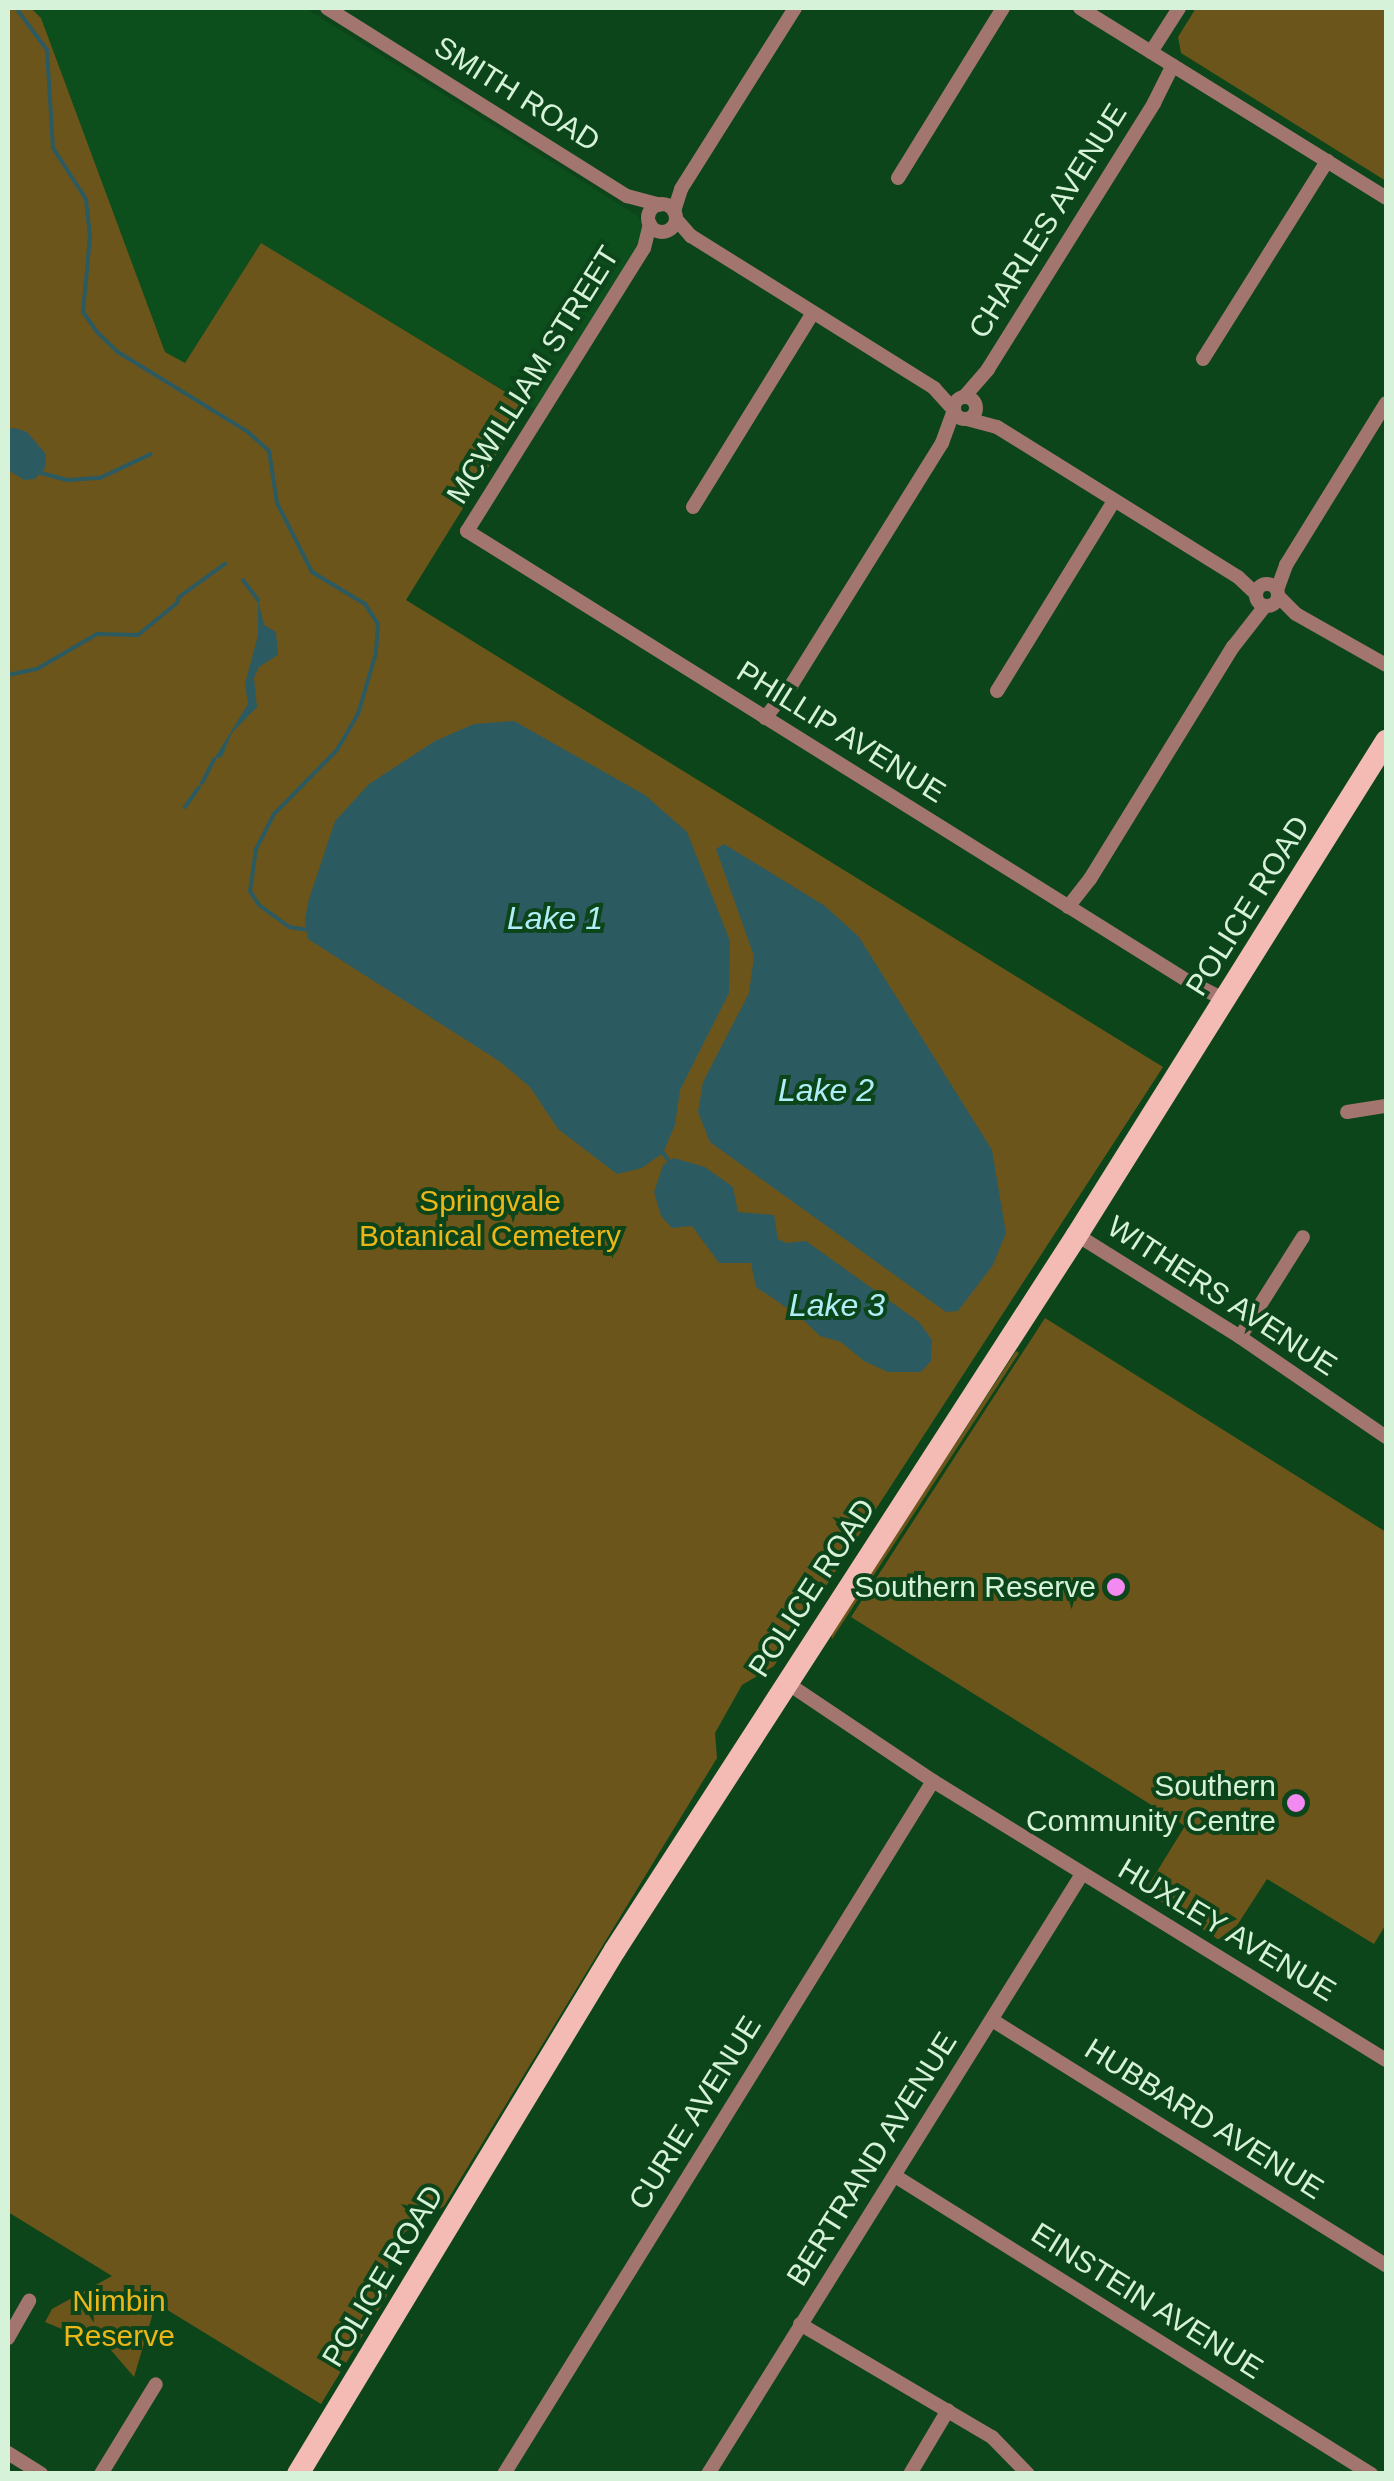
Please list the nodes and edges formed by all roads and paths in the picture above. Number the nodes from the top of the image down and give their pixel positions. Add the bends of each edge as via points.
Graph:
1 (326, 8) edge
2 (794, 8) edge
3 (1003, 8) edge
4 (1080, 8) edge
5 (1179, 8) edge
6 (1151, 52) junction
7 (1176, 68) junction
8 (1327, 161) junction
9 (898, 178) dead end
10 (1386, 198) edge
11 (663, 219) junction
12 (813, 313) junction
13 (1203, 358) dead end
14 (1386, 403) edge
15 (965, 407) junction
16 (1114, 501) junction
17 (693, 506) dead end
18 (468, 532) joint
19 (1267, 595) junction
20 (1361, 654) junction
21 (1386, 665) edge
22 (1386, 674) edge
23 (998, 691) dead end
24 (770, 721) junction
25 (1386, 741) edge
26 (1072, 909) junction
27 (1223, 1004) junction
28 (1386, 1106) edge
29 (1346, 1112) dead end
30 (1077, 1235) junction
31 (1302, 1237) dead end
32 (1240, 1337) junction
33 (1386, 1437) edge
34 (787, 1683) junction
35 (933, 1781) junction
36 (1082, 1874) junction
37 (992, 2020) junction
38 (1386, 2060) edge
39 (895, 2176) junction
40 (1386, 2266) edge
41 (29, 2302) dead end
42 (800, 2324) junction
43 (8, 2338) edge
44 (156, 2384) dead end
45 (948, 2410) junction
46 (8, 2453) edge
47 (42, 2474) edge
48 (102, 2474) edge
49 (298, 2474) edge
50 (504, 2474) edge
51 (708, 2474) edge
52 (910, 2474) edge
53 (1028, 2474) edge
54 (1371, 2474) edge

1 - 11 street, SMITH ROAD
2 - 11 street, MCWILLIAM STREET
3 - 9 street
4 - 6 street
5 - 6 street
6 - 7 street
7 - 8 street
7 - 15 street, CHARLES AVENUE
8 - 10 street
8 - 13 street
11 - 12 street
11 - 18 street, MCWILLIAM STREET
12 - 15 street
12 - 17 street
14 - 19 street
15 - 16 street
15 - 24 street, CHARLES AVENUE
16 - 19 street
16 - 23 street
18 - 24 street, PHILLIP AVENUE
19 - 20 street
19 - 26 street
20 - 21 street
20 - 22 street
24 - 26 street, PHILLIP AVENUE
25 - 27 main road, POLICE ROAD
26 - 27 street, PHILLIP AVENUE
27 - 30 main road, POLICE ROAD
28 - 29 street
30 - 32 street, WITHERS AVENUE
30 - 34 main road, POLICE ROAD
31 - 32 street
32 - 33 street, WITHERS AVENUE
34 - 35 street, HUXLEY AVENUE
34 - 49 main road, POLICE ROAD via 616,1950
35 - 36 street, HUXLEY AVENUE
35 - 50 street, CURIE AVENUE
36 - 37 street, BERTRAND AVENUE
36 - 38 street, HUXLEY AVENUE
37 - 39 street, BERTRAND AVENUE
37 - 40 street, HUBBARD AVENUE
39 - 42 street, BERTRAND AVENUE
39 - 54 street, EINSTEIN AVENUE
41 - 43 street
42 - 45 street
42 - 51 street, BERTRAND AVENUE
44 - 48 street
45 - 52 street
45 - 53 street via 992,2437
46 - 47 street

